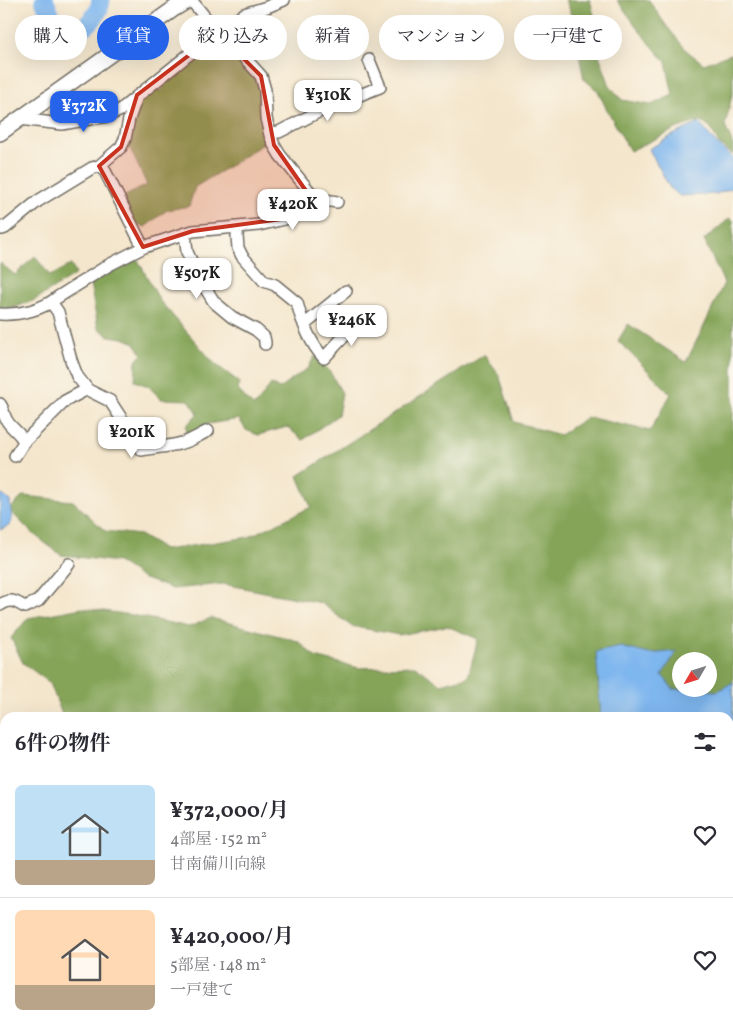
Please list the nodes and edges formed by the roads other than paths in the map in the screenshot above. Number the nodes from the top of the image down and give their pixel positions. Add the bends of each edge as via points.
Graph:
1 (190, 0) edge
2 (284, 0) edge
3 (203, 15) edge
4 (243, 15) edge
5 (181, 60) edge
6 (247, 60) edge
7 (369, 60) dead end
8 (137, 95) junction
9 (19, 119) junction
10 (0, 133) edge
11 (270, 133) junction
12 (99, 166) junction
13 (310, 195) junction
14 (337, 202) dead end
15 (0, 226) edge
16 (238, 227) junction
17 (185, 233) junction
18 (143, 247) junction
19 (346, 291) dead end
20 (51, 302) junction
21 (0, 314) edge
22 (360, 319) dead end
23 (304, 325) junction
24 (265, 344) dead end
25 (87, 389) junction
26 (0, 404) edge
27 (208, 431) dead end
28 (24, 442) junction
29 (14, 456) dead end
30 (69, 564) dead end
31 (2, 601) edge

1 - 3 street
1 - 9 main road
2 - 4 street
5 - 8 street
6 - 11 street via 261,76
7 - 11 street via 380,87 322,110 279,132
8 - 9 street via 108,116 62,124
8 - 12 street via 125,140
9 - 10 main road
11 - 13 street via 280,155
12 - 15 street via 38,201 5,228
12 - 18 street via 105,171
13 - 14 street
13 - 16 street via 308,205 289,218
16 - 17 street
16 - 23 street via 236,236 242,256 264,281 275,285 297,302
17 - 18 street
17 - 24 street via 187,252 214,302 256,330 264,337
18 - 20 street
19 - 23 street
20 - 21 street via 23,313
20 - 25 street via 58,312 77,376
22 - 23 street via 324,358
25 - 27 street via 110,401 142,450 182,443
25 - 28 street via 64,401
26 - 28 street via 6,420
28 - 29 street
30 - 31 street via 38,601 26,607 13,601

